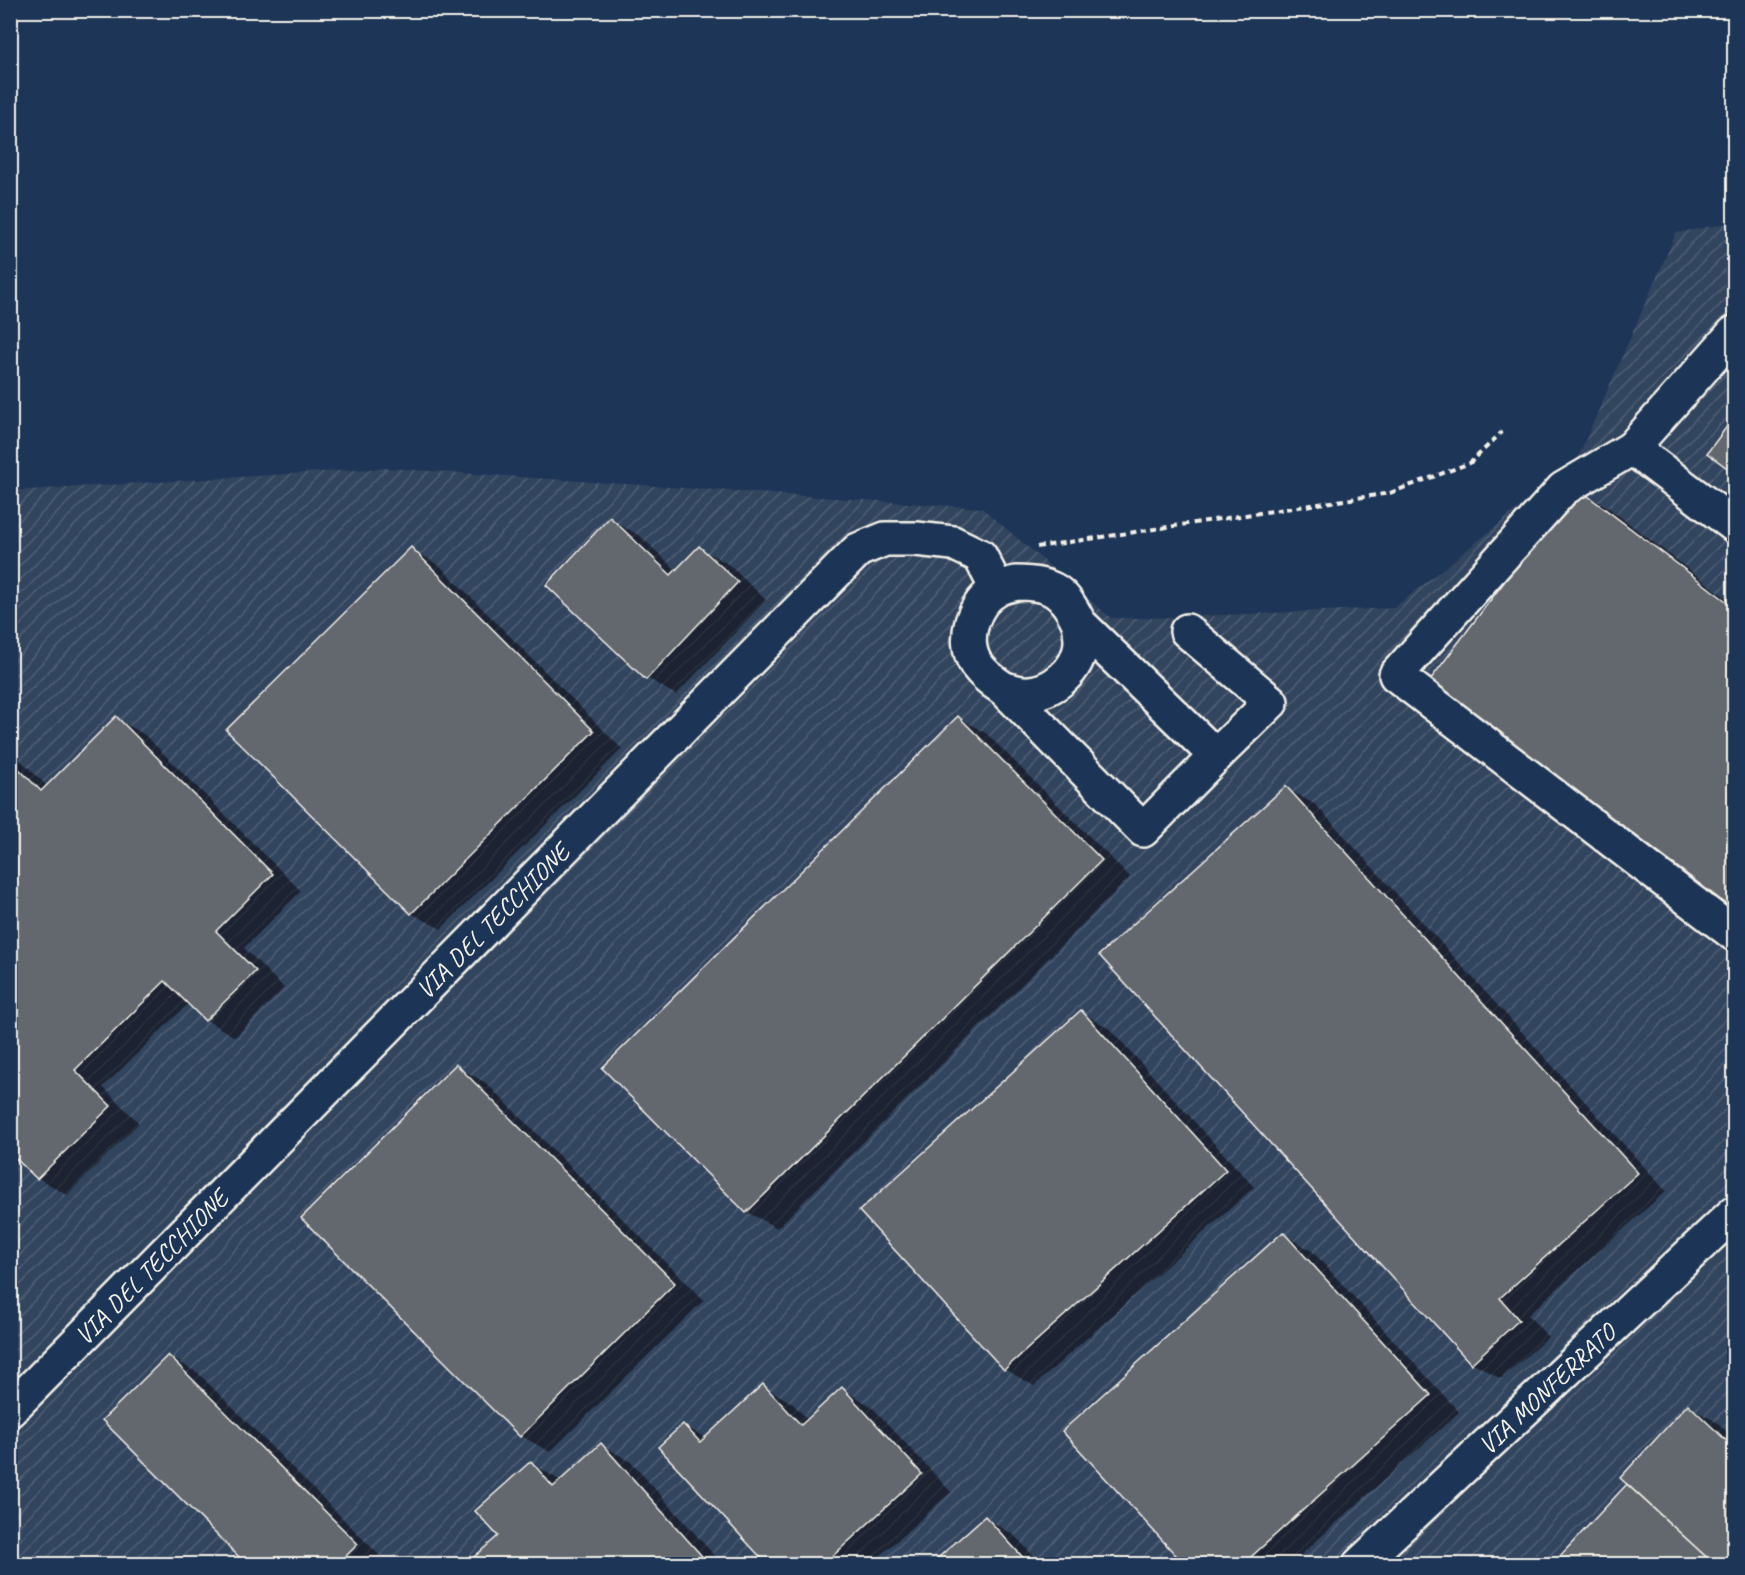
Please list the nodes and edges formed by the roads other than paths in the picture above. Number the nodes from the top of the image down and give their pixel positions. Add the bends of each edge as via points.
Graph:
1 (1734, 333) edge
2 (1632, 448) junction
3 (1734, 525) edge
4 (997, 590) junction
5 (1079, 623) junction
6 (1187, 631) dead end
7 (1004, 689) junction
8 (1216, 756) junction
9 (1734, 934) edge
10 (1734, 1213) edge
11 (10, 1410) edge
12 (1360, 1564) edge

1 - 2 street
2 - 3 street
2 - 9 street via 1563,489 1396,675
4 - 5 street via 1016,583 1037,583 1056,591 1071,604
4 - 7 street via 981,603 972,621 970,642 975,662 987,678
4 - 11 street, VIA DEL TECCHIONE via 980,556 953,543 885,539 858,550
5 - 7 street via 1081,644 1075,663 1062,680 1045,690 1024,693
5 - 8 street
6 - 8 street via 1271,702
7 - 8 street via 1143,830
10 - 12 street, VIA MONFERRATO

